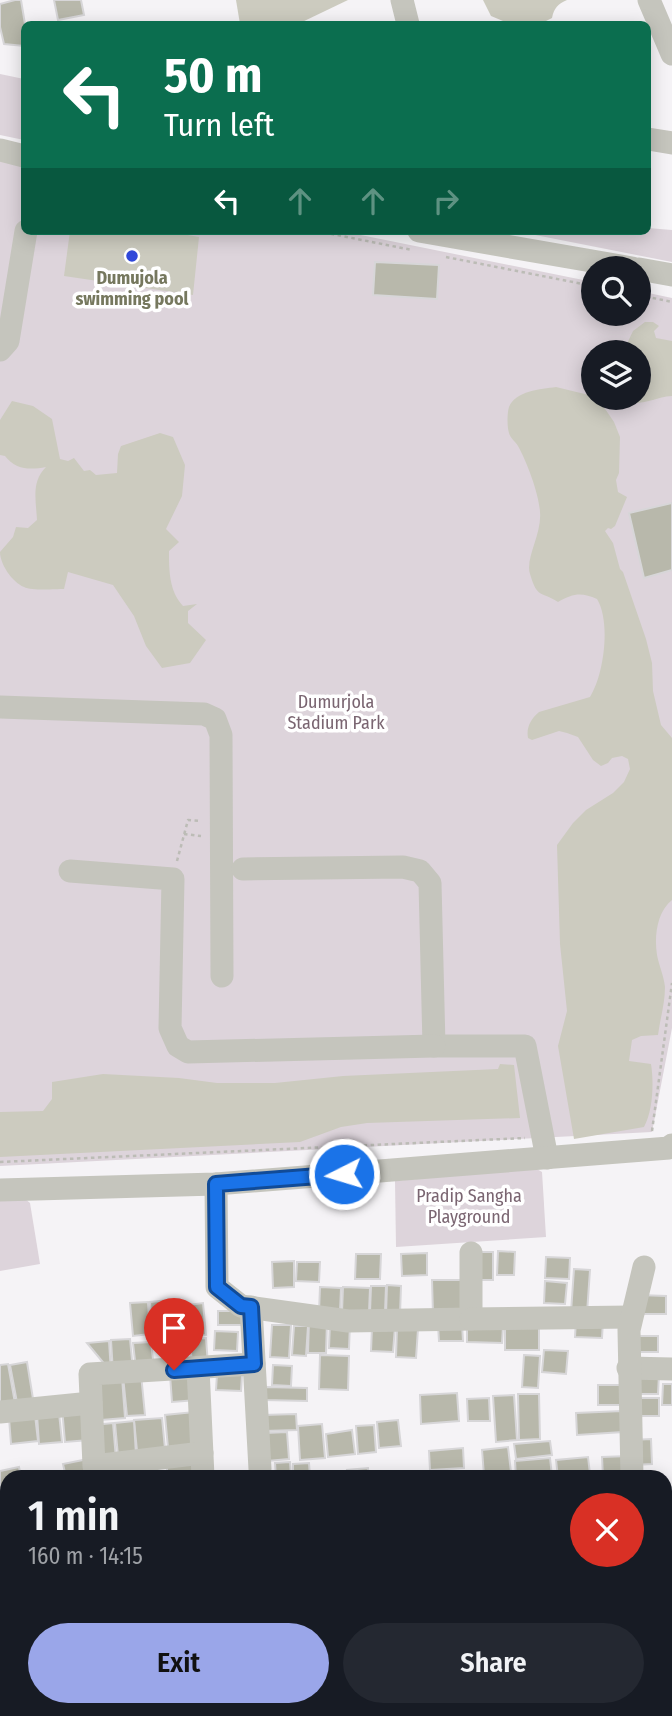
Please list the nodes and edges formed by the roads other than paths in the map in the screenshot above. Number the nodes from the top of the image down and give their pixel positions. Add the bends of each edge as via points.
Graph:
1 (401, 0) edge
2 (649, 0) edge
3 (407, 21) edge
4 (672, 54) edge
5 (651, 140) edge
6 (672, 143) edge
7 (0, 150) edge
8 (21, 155) edge
9 (25, 235) edge
10 (421, 242) edge
11 (581, 262) edge
12 (651, 271) edge
13 (672, 275) edge
14 (0, 350) edge
15 (0, 708) edge
16 (243, 869) dead end
17 (70, 871) dead end
18 (222, 976) dead end
19 (434, 1046) junction
20 (545, 1147) junction
21 (671, 1149) edge
22 (216, 1184) junction
23 (0, 1190) edge
24 (471, 1253) dead end
25 (644, 1267) dead end
26 (251, 1307) junction
27 (631, 1317) junction
28 (471, 1319) junction
29 (254, 1364) junction
30 (198, 1368) junction
31 (628, 1368) junction
32 (672, 1369) edge
33 (91, 1403) junction
34 (0, 1412) edge
35 (201, 1453) junction
36 (260, 1469) dead end
37 (95, 1470) edge
38 (106, 1470) edge
39 (202, 1470) edge
40 (632, 1470) edge

1 - 3 street
2 - 4 street
5 - 6 street
7 - 8 street
9 - 14 street via 8,341
10 - 11 street
12 - 13 street
15 - 18 street via 204,714 215,719 221,735
16 - 19 street via 403,867 420,871 430,883
17 - 19 street via 173,879 170,1028 178,1046 188,1052
19 - 20 street via 524,1046
20 - 21 street
20 - 22 street
22 - 23 street
22 - 26 street via 217,1287 241,1306
24 - 28 street
25 - 27 street
26 - 28 street via 348,1321
26 - 29 street
27 - 28 street
27 - 31 street
29 - 30 street
29 - 36 street
30 - 33 street via 90,1374
30 - 35 street
31 - 32 street
31 - 40 street
33 - 34 street
33 - 37 street
35 - 38 street
35 - 39 street

